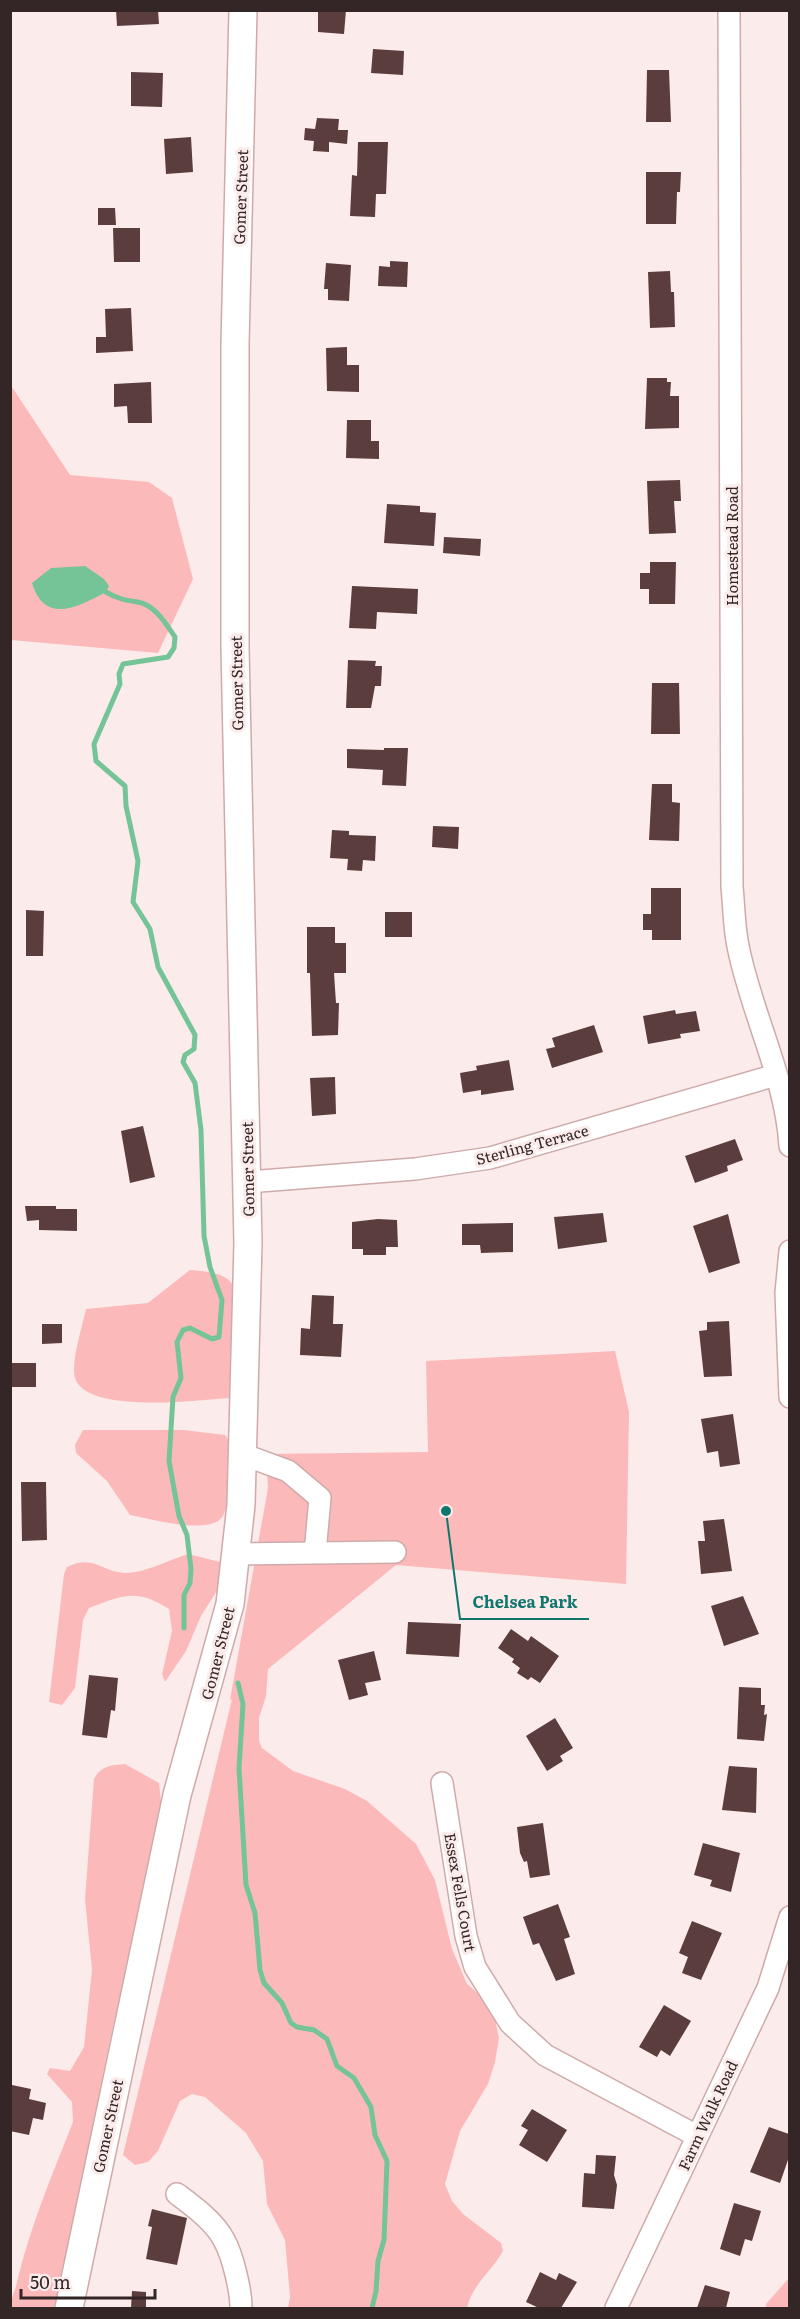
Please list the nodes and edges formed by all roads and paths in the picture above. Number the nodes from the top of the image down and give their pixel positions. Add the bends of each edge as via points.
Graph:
1 (243, 10) edge
2 (729, 10) edge
3 (776, 1075) junction
4 (789, 1146) edge
5 (247, 1182) junction
6 (789, 1251) edge
7 (789, 1397) edge
8 (242, 1454) junction
9 (395, 1552) dead end
10 (315, 1553) junction
11 (236, 1554) junction
12 (442, 1784) dead end
13 (789, 1917) edge
14 (697, 2136) junction
15 (177, 2194) dead end
16 (69, 2308) edge
17 (241, 2308) edge
18 (616, 2308) edge

1 - 5 street, Gomer Street via 235,344 236,648
2 - 3 street, Homestead Road via 732,887 738,946
3 - 4 street
3 - 5 street, Sterling Terrace via 490,1158 415,1169
5 - 8 street, Gomer Street
6 - 7 street
8 - 10 street via 288,1471 320,1498
8 - 11 street, Gomer Street
9 - 10 street
10 - 11 street
11 - 16 street, Gomer Street via 230,1604 177,1795
12 - 14 street, Essex Fells Court via 466,1936 475,1967 510,2023 545,2055
13 - 14 street, Farm Walk Road via 768,1988
14 - 18 street, Farm Walk Road
15 - 17 street via 224,2239

